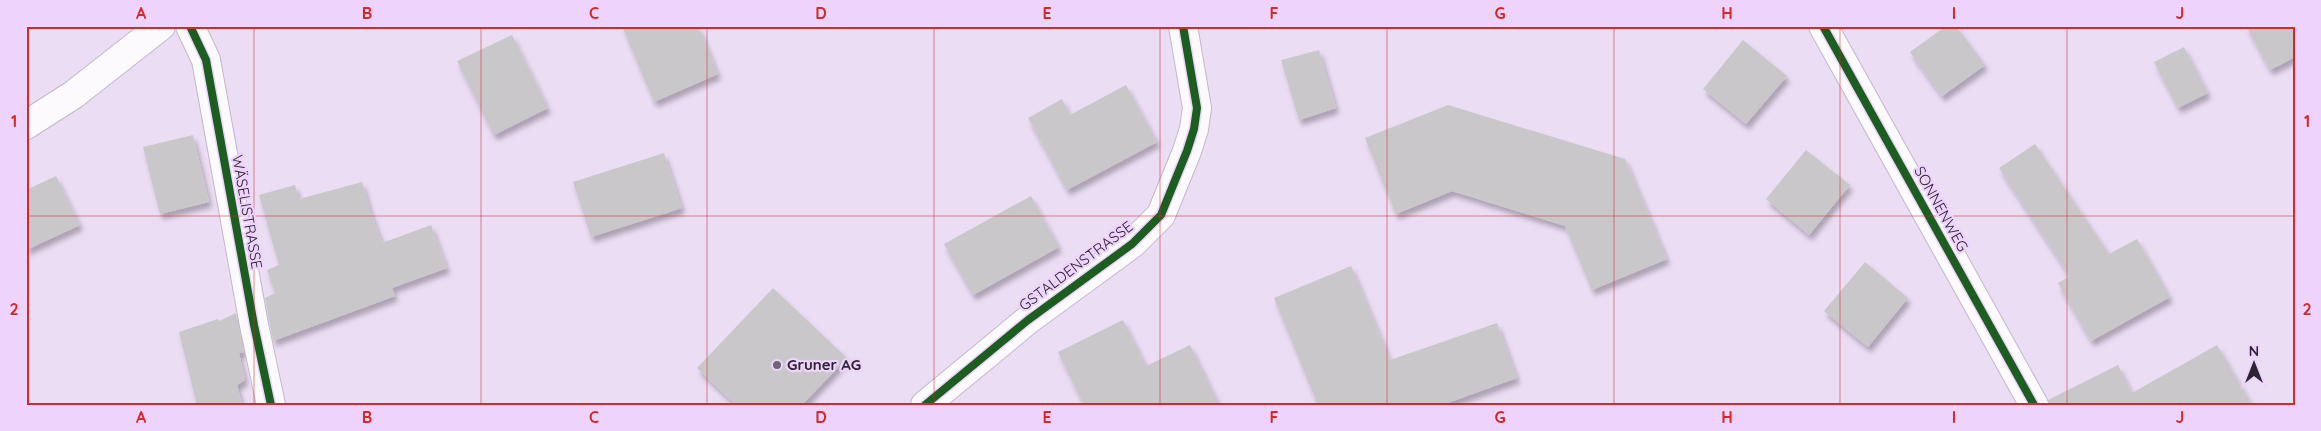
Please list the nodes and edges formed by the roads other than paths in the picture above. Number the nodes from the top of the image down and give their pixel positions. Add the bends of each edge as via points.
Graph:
1 (161, 26) edge
2 (190, 26) edge
3 (1183, 26) edge
4 (1823, 26) edge
5 (26, 125) edge
6 (271, 405) edge
7 (925, 405) edge
8 (2034, 405) edge

1 - 5 street via 73,95
2 - 6 street, WÄSELISTRASSE via 206,60
3 - 7 street, GSTALDENSTRASSE via 1197,108 1187,151 1161,215 1132,244 1028,320
4 - 8 street, SONNENWEG

